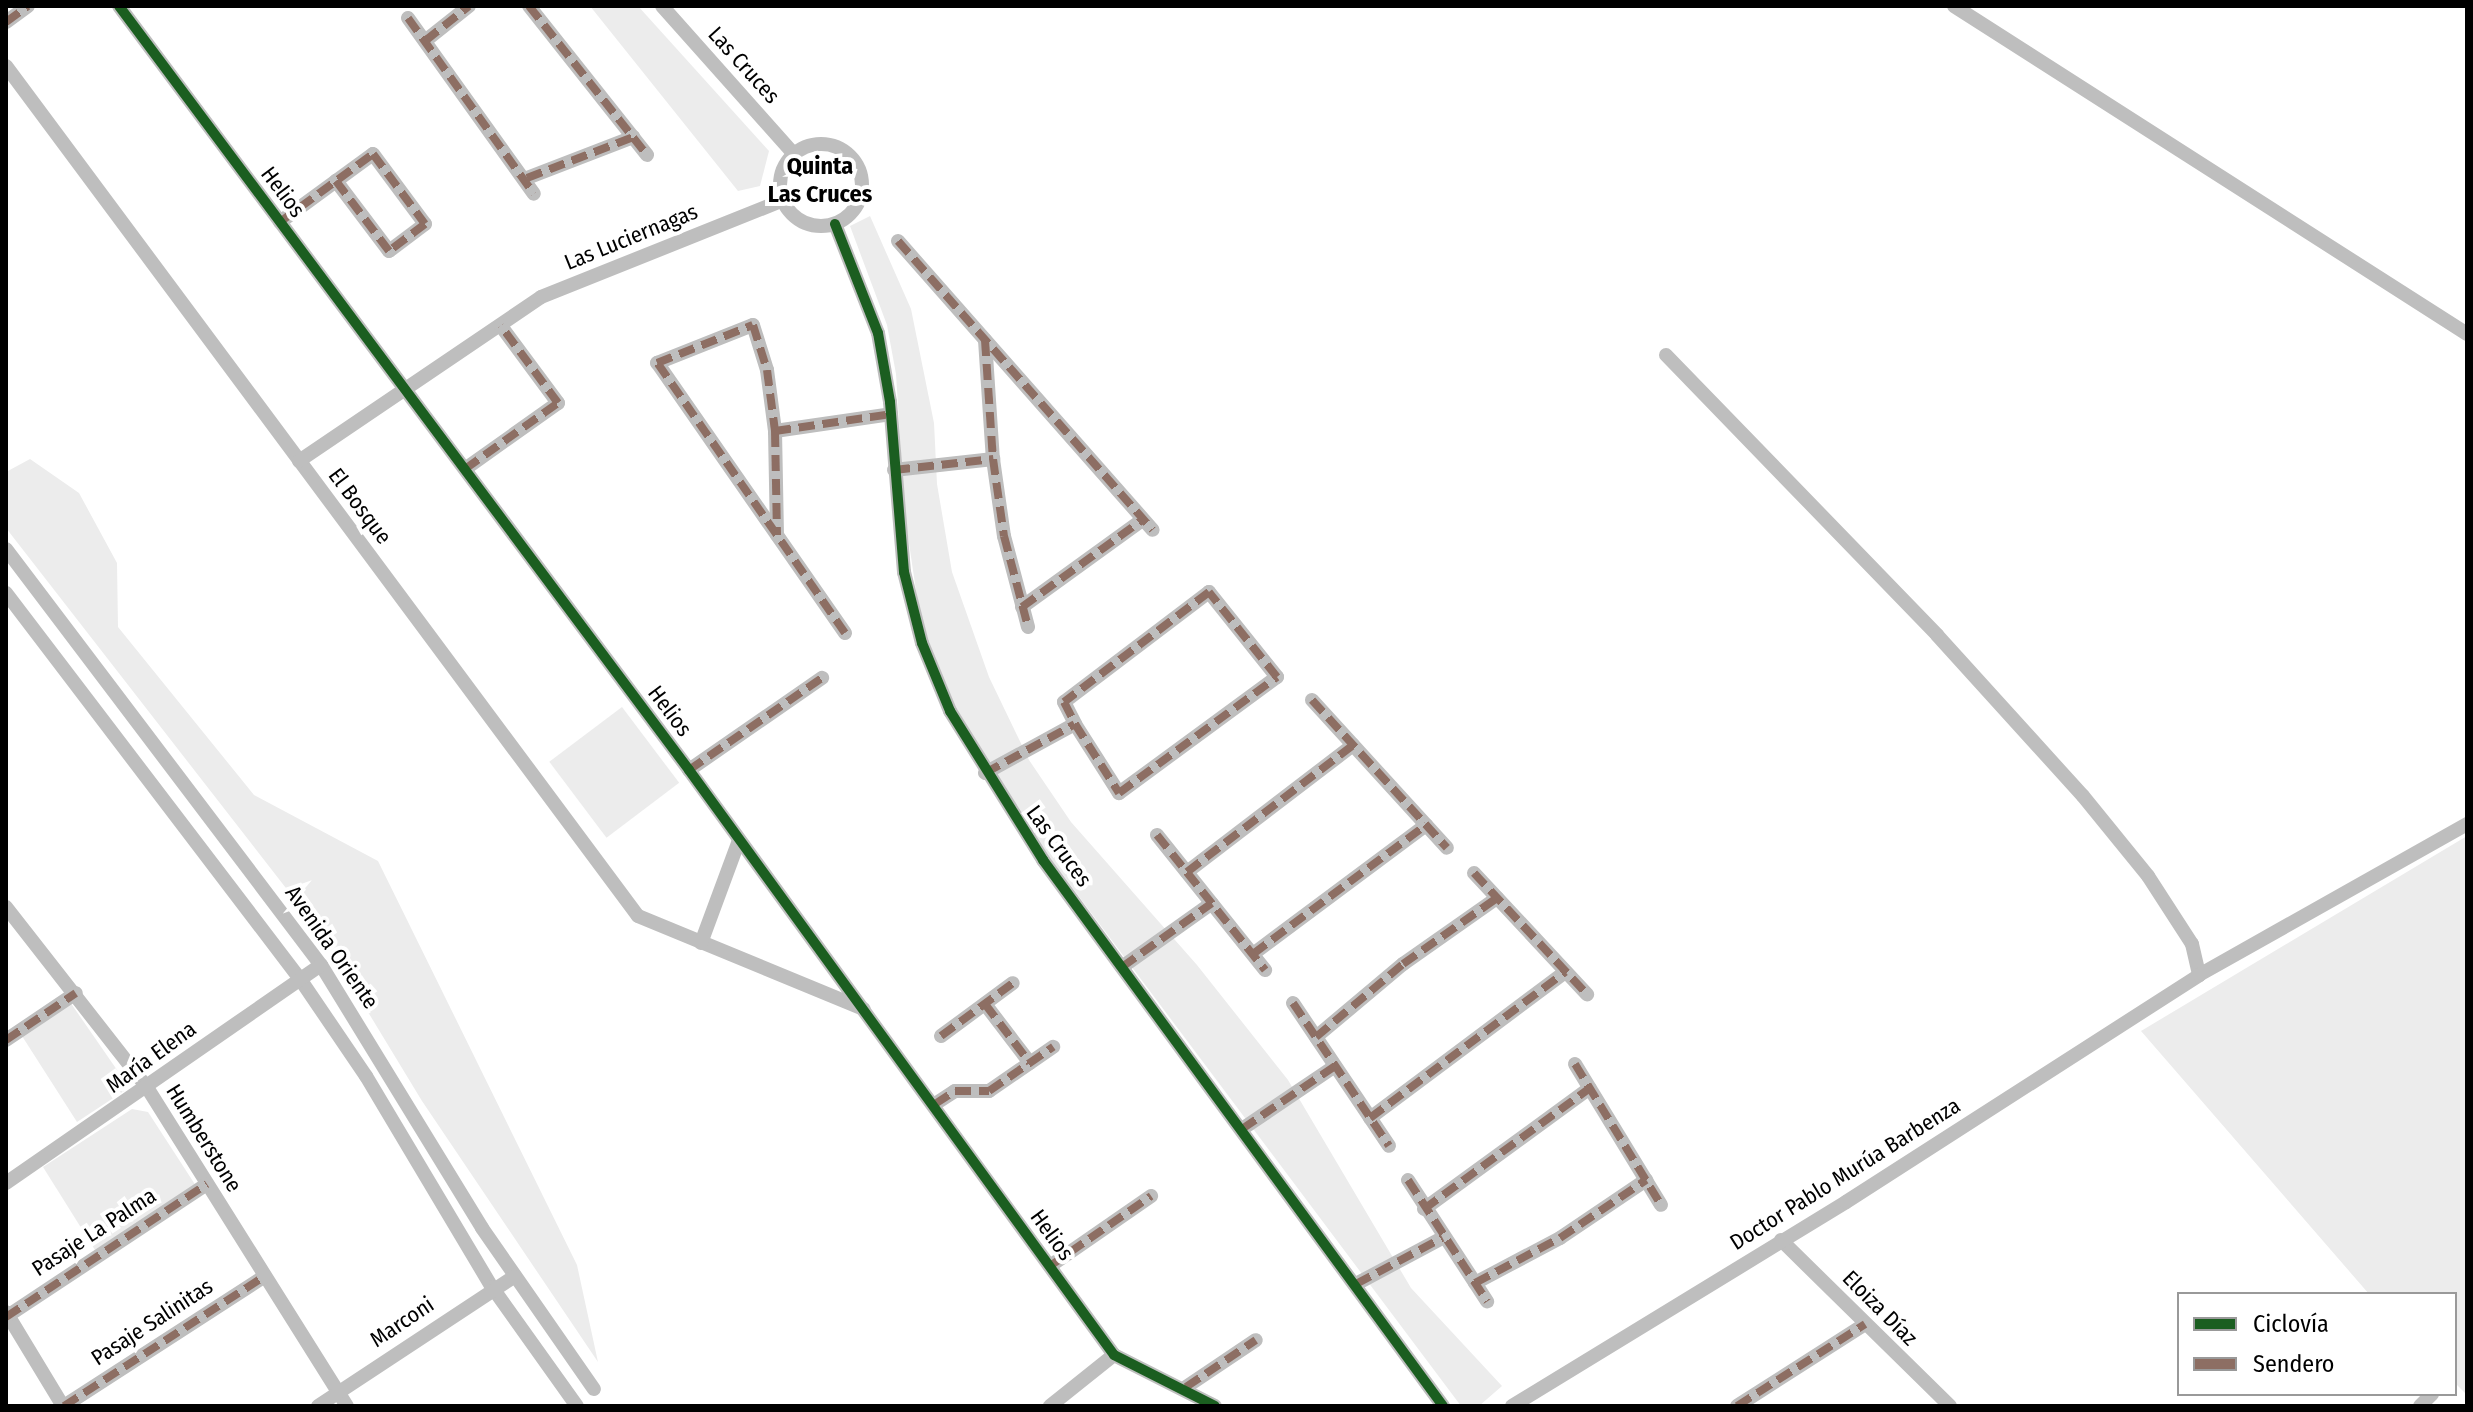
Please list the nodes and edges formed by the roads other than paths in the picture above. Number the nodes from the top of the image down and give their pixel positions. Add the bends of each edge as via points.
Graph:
1 (28, 6) edge
2 (119, 6) edge
3 (469, 6) edge
4 (529, 6) edge
5 (662, 6) edge
6 (1954, 6) edge
7 (408, 18) dead end
8 (6, 22) edge
9 (425, 41) junction
10 (6, 66) edge
11 (633, 137) junction
12 (794, 154) junction
13 (647, 155) dead end
14 (527, 178) junction
15 (336, 181) junction
16 (534, 194) dead end
17 (783, 200) junction
18 (280, 222) junction
19 (835, 224) junction
20 (898, 241) dead end
21 (501, 326) junction
22 (2467, 334) edge
23 (985, 340) junction
24 (1666, 355) dead end
25 (406, 390) junction
26 (891, 414) junction
27 (775, 431) junction
28 (993, 459) junction
29 (299, 461) junction
30 (465, 469) junction
31 (894, 470) junction
32 (777, 536) junction
33 (6, 549) edge
34 (6, 593) edge
35 (1022, 607) junction
36 (1028, 627) dead end
37 (845, 633) dead end
38 (822, 678) dead end
39 (1312, 700) dead end
40 (1075, 724) junction
41 (1353, 745) junction
42 (689, 770) junction
43 (985, 773) junction
44 (2467, 824) edge
45 (1426, 825) junction
46 (1157, 835) dead end
47 (739, 840) junction
48 (1447, 848) dead end
49 (1187, 872) junction
50 (1474, 873) dead end
51 (1497, 898) junction
52 (1212, 903) junction
53 (6, 907) edge
54 (701, 943) junction
55 (1253, 954) junction
56 (321, 965) junction
57 (1122, 967) junction
58 (1265, 970) dead end
59 (1565, 972) junction
60 (2199, 975) junction
61 (298, 976) junction
62 (1013, 983) dead end
63 (76, 993) junction
64 (1587, 994) dead end
65 (1293, 1003) dead end
66 (985, 1004) junction
67 (864, 1009) junction
68 (941, 1036) dead end
69 (1316, 1037) junction
70 (6, 1040) edge
71 (1053, 1047) dead end
72 (1030, 1063) junction
73 (1575, 1064) dead end
74 (1335, 1066) junction
75 (1590, 1088) junction
76 (148, 1089) junction
77 (935, 1104) junction
78 (1370, 1118) junction
79 (1242, 1129) junction
80 (1389, 1146) dead end
81 (1408, 1180) dead end
82 (1646, 1180) junction
83 (6, 1183) edge
84 (207, 1184) junction
85 (1151, 1196) dead end
86 (1661, 1205) dead end
87 (1424, 1209) junction
88 (1442, 1238) junction
89 (1781, 1240) junction
90 (1050, 1266) junction
91 (265, 1276) junction
92 (514, 1277) junction
93 (1475, 1283) junction
94 (1356, 1284) junction
95 (492, 1287) junction
96 (1487, 1301) dead end
97 (7, 1315) edge
98 (1865, 1324) junction
99 (1256, 1340) dead end
100 (1114, 1355) junction
101 (1186, 1387) junction
102 (594, 1389) dead end
103 (338, 1392) junction
104 (63, 1406) edge
105 (318, 1406) edge
106 (347, 1406) edge
107 (577, 1406) edge
108 (1050, 1406) edge
109 (1215, 1406) edge
110 (1443, 1406) edge
111 (1512, 1406) edge
112 (1737, 1406) edge
113 (1950, 1406) edge

1 - 8 street
2 - 18 street, Helios
3 - 9 street
4 - 11 street
5 - 12 street, Las Cruces
6 - 22 street
7 - 9 street
9 - 14 street
10 - 29 street, El Bosque
11 - 13 street
11 - 14 street
12 - 17 street via 781,175
12 - 19 street via 828,144 857,164 860,199
14 - 16 street
15 - 15 street via 373,154 425,224 389,251
15 - 18 street
17 - 19 street via 798,219
17 - 21 street, Las Luciernagas via 541,297
18 - 25 street, Helios
19 - 26 street, Las Cruces via 875,323
20 - 23 street
21 - 25 street, Las Luciernagas
21 - 30 street via 558,403
23 - 28 street
23 - 35 street via 1148,525
24 - 60 street via 1937,635 2083,796 2163,898 2192,944
25 - 29 street, Las Luciernagas
25 - 30 street, Helios
26 - 27 street
26 - 31 street, Las Cruces
27 - 32 street
27 - 32 street via 767,370 753,325 657,363
28 - 31 street
28 - 35 street via 1004,536
29 - 54 street, El Bosque via 638,916
30 - 42 street, Helios
31 - 43 street, Las Cruces via 904,572 922,643 950,711
32 - 37 street
33 - 56 street, Avenida Oriente
34 - 61 street, Avenida Oriente
35 - 36 street
38 - 42 street
39 - 41 street
40 - 40 street via 1119,793 1277,677 1209,592 1064,702
40 - 43 street
41 - 45 street
41 - 49 street
42 - 47 street, Helios
43 - 57 street, Las Cruces
44 - 60 street, Doctor Pablo Murúa Barbenza
45 - 48 street
45 - 55 street
46 - 49 street
47 - 54 street
47 - 67 street, Helios
49 - 52 street
50 - 51 street
51 - 59 street
51 - 69 street via 1403,964
52 - 55 street
52 - 57 street
53 - 63 street, Humberstone
54 - 67 street, El Bosque
55 - 58 street
56 - 61 street, María Elena
56 - 92 street, Avenida Oriente
57 - 79 street, Las Cruces
59 - 64 street
59 - 78 street
60 - 89 street, Doctor Pablo Murúa Barbenza
61 - 76 street, María Elena
61 - 95 street, Avenida Oriente via 373,1088
62 - 66 street
63 - 70 street
63 - 76 street, Humberstone
65 - 69 street
66 - 68 street
66 - 72 street
67 - 77 street, Helios
69 - 74 street
71 - 72 street
72 - 77 street via 989,1091 955,1091
73 - 75 street
74 - 78 street
74 - 79 street
75 - 82 street
75 - 87 street
76 - 83 street, María Elena
76 - 84 street, Humberstone
77 - 90 street, Helios
78 - 80 street
79 - 94 street, Las Cruces
81 - 87 street
82 - 86 street
82 - 93 street via 1560,1238
84 - 91 street, Humberstone
84 - 97 street, Pasaje La Palma
85 - 90 street
87 - 88 street
88 - 93 street
88 - 94 street
89 - 98 street, Eloiza Díaz
89 - 111 street, Doctor Pablo Murúa Barbenza
90 - 100 street, Helios
91 - 103 street, Humberstone
91 - 104 street, Pasaje Salinitas
92 - 95 street, Marconi
92 - 102 street, Avenida Oriente
93 - 96 street
94 - 110 street, Las Cruces
95 - 103 street, Marconi
95 - 107 street, Avenida Oriente
97 - 104 street
98 - 112 street
98 - 113 street, Eloiza Díaz
99 - 101 street
100 - 101 street
100 - 108 street
101 - 109 street
103 - 105 street, Marconi
103 - 106 street, Humberstone

